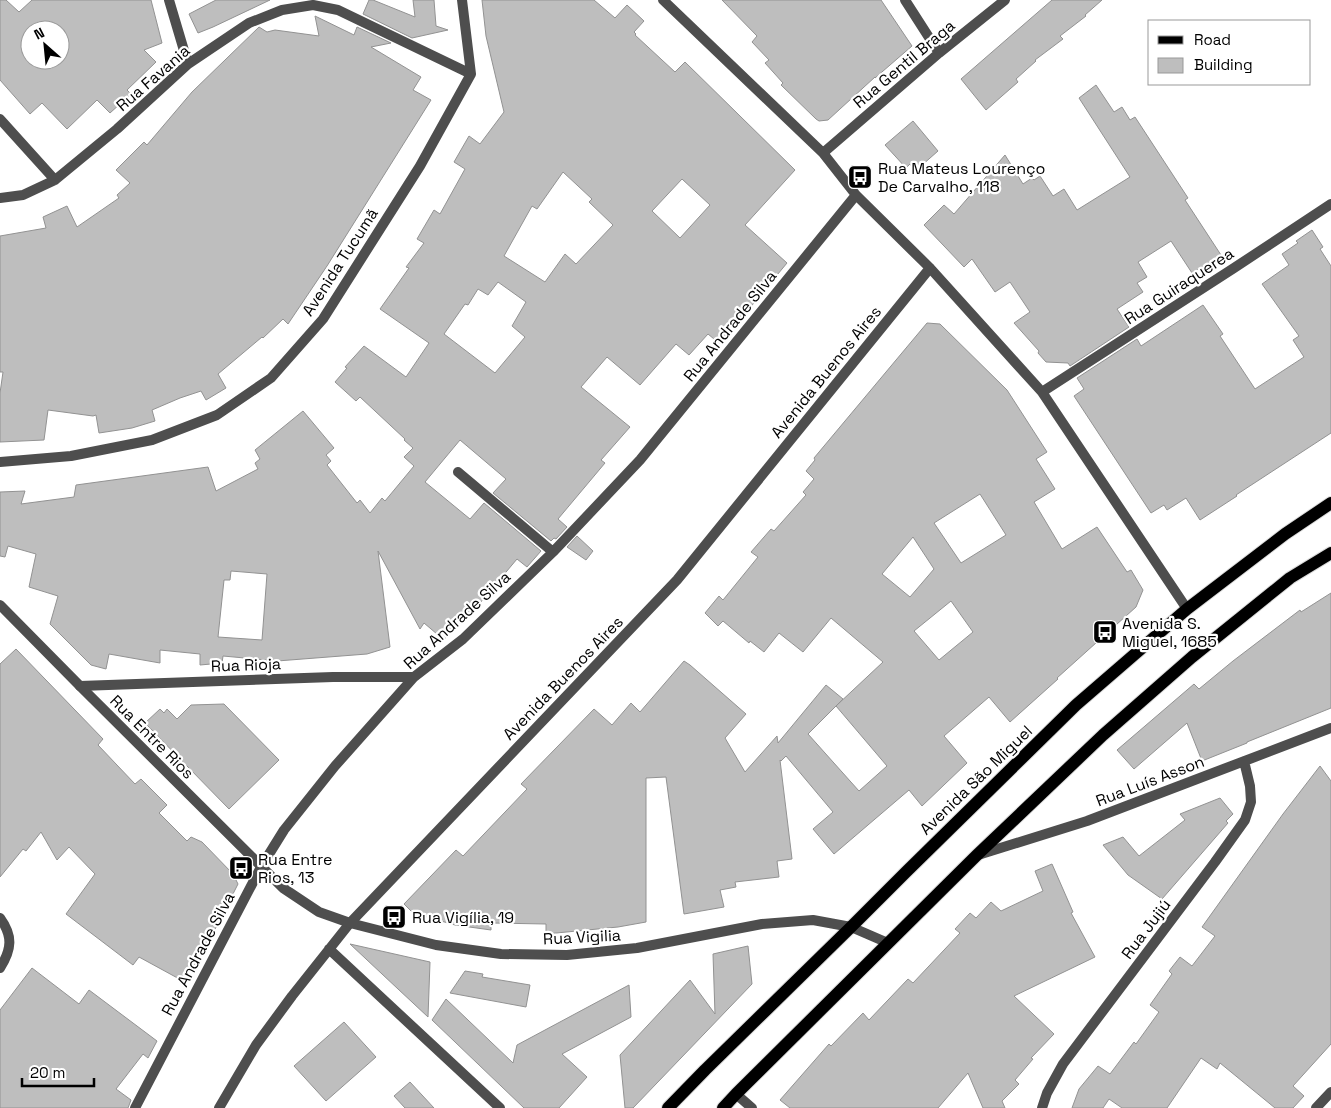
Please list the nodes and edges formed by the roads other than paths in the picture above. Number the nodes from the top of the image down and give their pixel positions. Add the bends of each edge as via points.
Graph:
1 (169, 0) edge
2 (462, 0) edge
3 (663, 0) edge
4 (904, 0) edge
5 (1005, 0) edge
6 (939, 53) junction
7 (188, 64) junction
8 (472, 74) junction
9 (0, 119) edge
10 (823, 153) junction
11 (55, 180) junction
12 (856, 195) junction
13 (0, 198) edge
14 (1331, 204) edge
15 (930, 268) junction
16 (1042, 392) junction
17 (0, 462) edge
18 (458, 472) dead end
19 (1331, 503) edge
20 (554, 552) junction
21 (1331, 552) edge
22 (0, 605) edge
23 (1187, 609) junction
24 (414, 677) junction
25 (80, 686) junction
26 (1331, 728) edge
27 (1244, 761) junction
28 (977, 855) junction
29 (261, 867) junction
30 (283, 888) joint
31 (0, 918) edge
32 (350, 924) junction
33 (851, 928) junction
34 (888, 943) junction
35 (329, 949) junction
36 (0, 968) edge
37 (1331, 1092) edge
38 (736, 1094) junction
39 (135, 1108) edge
40 (219, 1108) edge
41 (500, 1108) edge
42 (668, 1108) edge
43 (723, 1108) edge
44 (752, 1108) edge
45 (1042, 1108) edge
46 (1316, 1108) edge

1 - 7 street
2 - 8 street
3 - 10 street
4 - 6 street
5 - 6 street, Rua Gentil Braga
6 - 10 street, Rua Gentil Braga
7 - 8 street, Rua Favania via 249,23 282,10 313,5 338,10
7 - 11 street, Rua Favania
8 - 17 street, Avenida Tucumã via 420,166 323,319 271,378 217,415 152,440 71,456
9 - 11 street
10 - 12 street
11 - 13 street, Rua Favania via 23,194
12 - 15 street
12 - 20 street, Rua Andrade Silva via 640,460
14 - 16 street, Rua Guiraquerea
15 - 16 street
15 - 32 street, Avenida Buenos Aires via 677,580
16 - 23 street
18 - 20 street
19 - 23 main road, Avenida São Miguel
20 - 24 street, Rua Andrade Silva via 463,639
21 - 28 main road via 1290,578 1192,657 1103,735
22 - 25 street, Rua Entre Rios
23 - 33 main road, Avenida São Miguel via 1076,705
24 - 25 street, Rua Rioja via 333,676
24 - 29 street, Rua Andrade Silva via 335,766 284,830
25 - 29 street, Rua Entre Rios
26 - 27 street, Rua Luís Asson
27 - 28 street, Rua Luís Asson via 1086,821
27 - 45 street, Rua Jujiú via 1251,802 1245,820 1063,1064
28 - 34 main road
29 - 30 street, Rua Entre Rios
29 - 39 street, Rua Andrade Silva
30 - 32 street, Rua Vigilia via 319,912
31 - 36 street via 10,941
32 - 33 street, Rua Vigilia via 436,945 501,954 567,955 637,948 762,924 813,920
32 - 35 street, Avenida Buenos Aires
33 - 34 street, Rua Vigilia
33 - 42 main road, Avenida São Miguel
34 - 38 main road
35 - 40 street, Avenida Buenos Aires via 256,1045
35 - 41 street
37 - 46 street
38 - 43 main road
38 - 44 street

